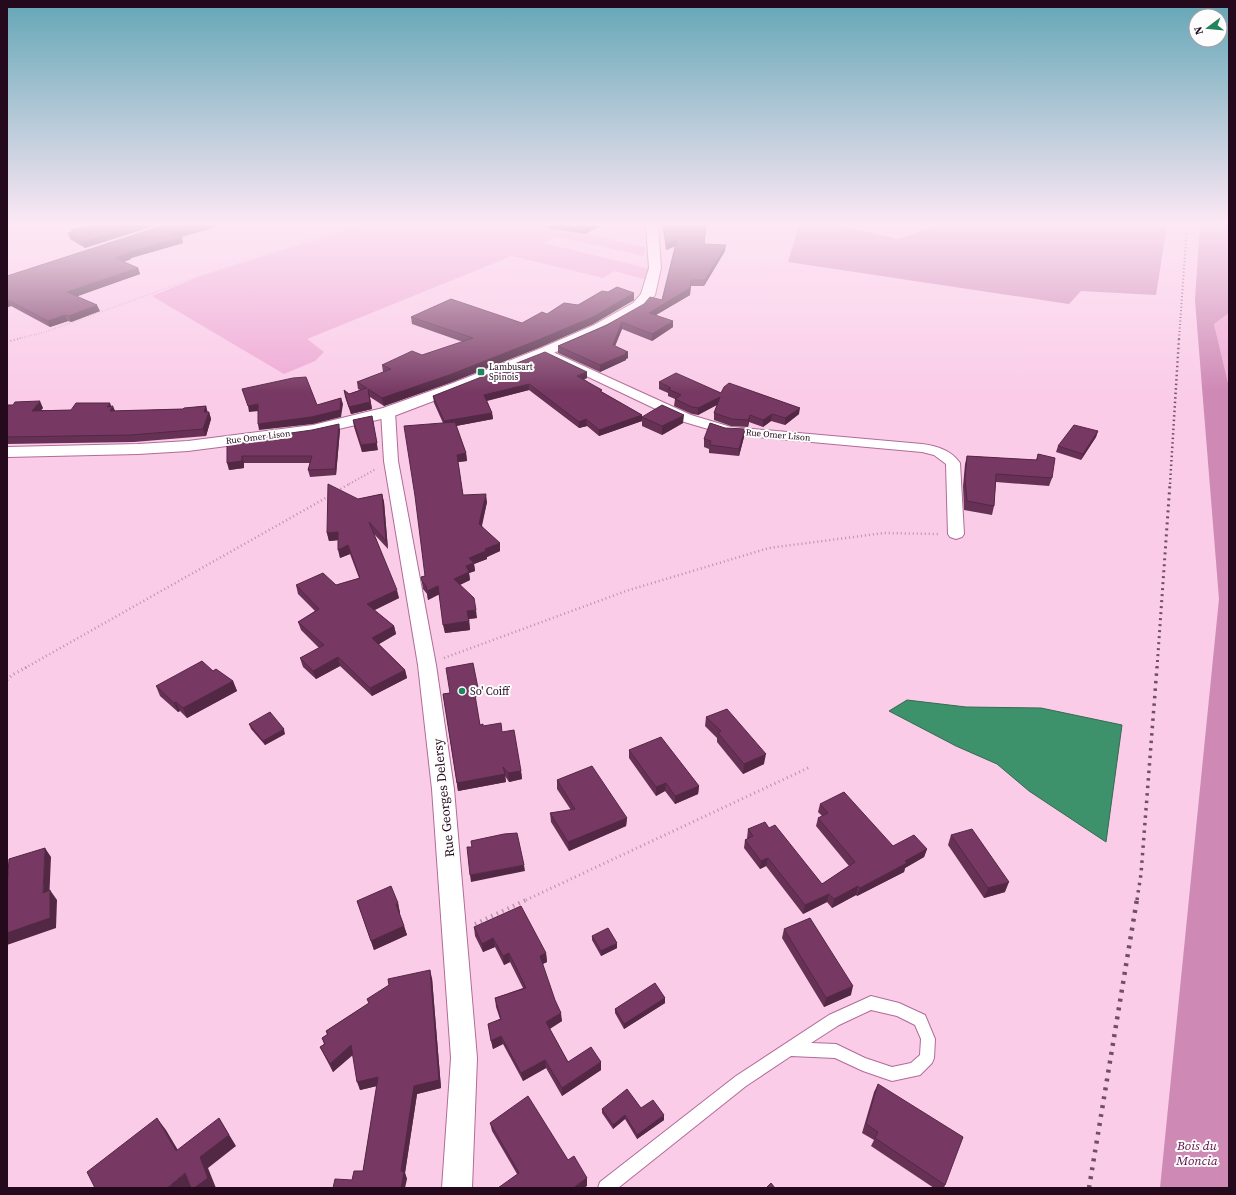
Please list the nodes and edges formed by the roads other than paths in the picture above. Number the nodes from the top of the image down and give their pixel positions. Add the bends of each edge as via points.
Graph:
1 (652, 281) edge
2 (544, 352) junction
3 (388, 412) junction
4 (7, 452) edge
5 (956, 534) road end
6 (789, 1049) junction
7 (457, 1188) edge
8 (606, 1188) edge

1 - 2 street, Rue Omer Lison via 648,295 638,306 599,328
2 - 3 street, Rue Omer Lison
2 - 5 street, Rue Omer Lison via 686,418 730,431 922,448 940,452 952,463
3 - 4 street, Rue Omer Lison via 313,430 188,446
3 - 7 street, Rue Georges Delersy via 391,461 427,665 443,789 464,1058
6 - 6 lane via 834,1020 871,1003 900,1010 920,1020 928,1040 927,1058 915,1070 892,1074 836,1051
6 - 8 lane via 741,1081

